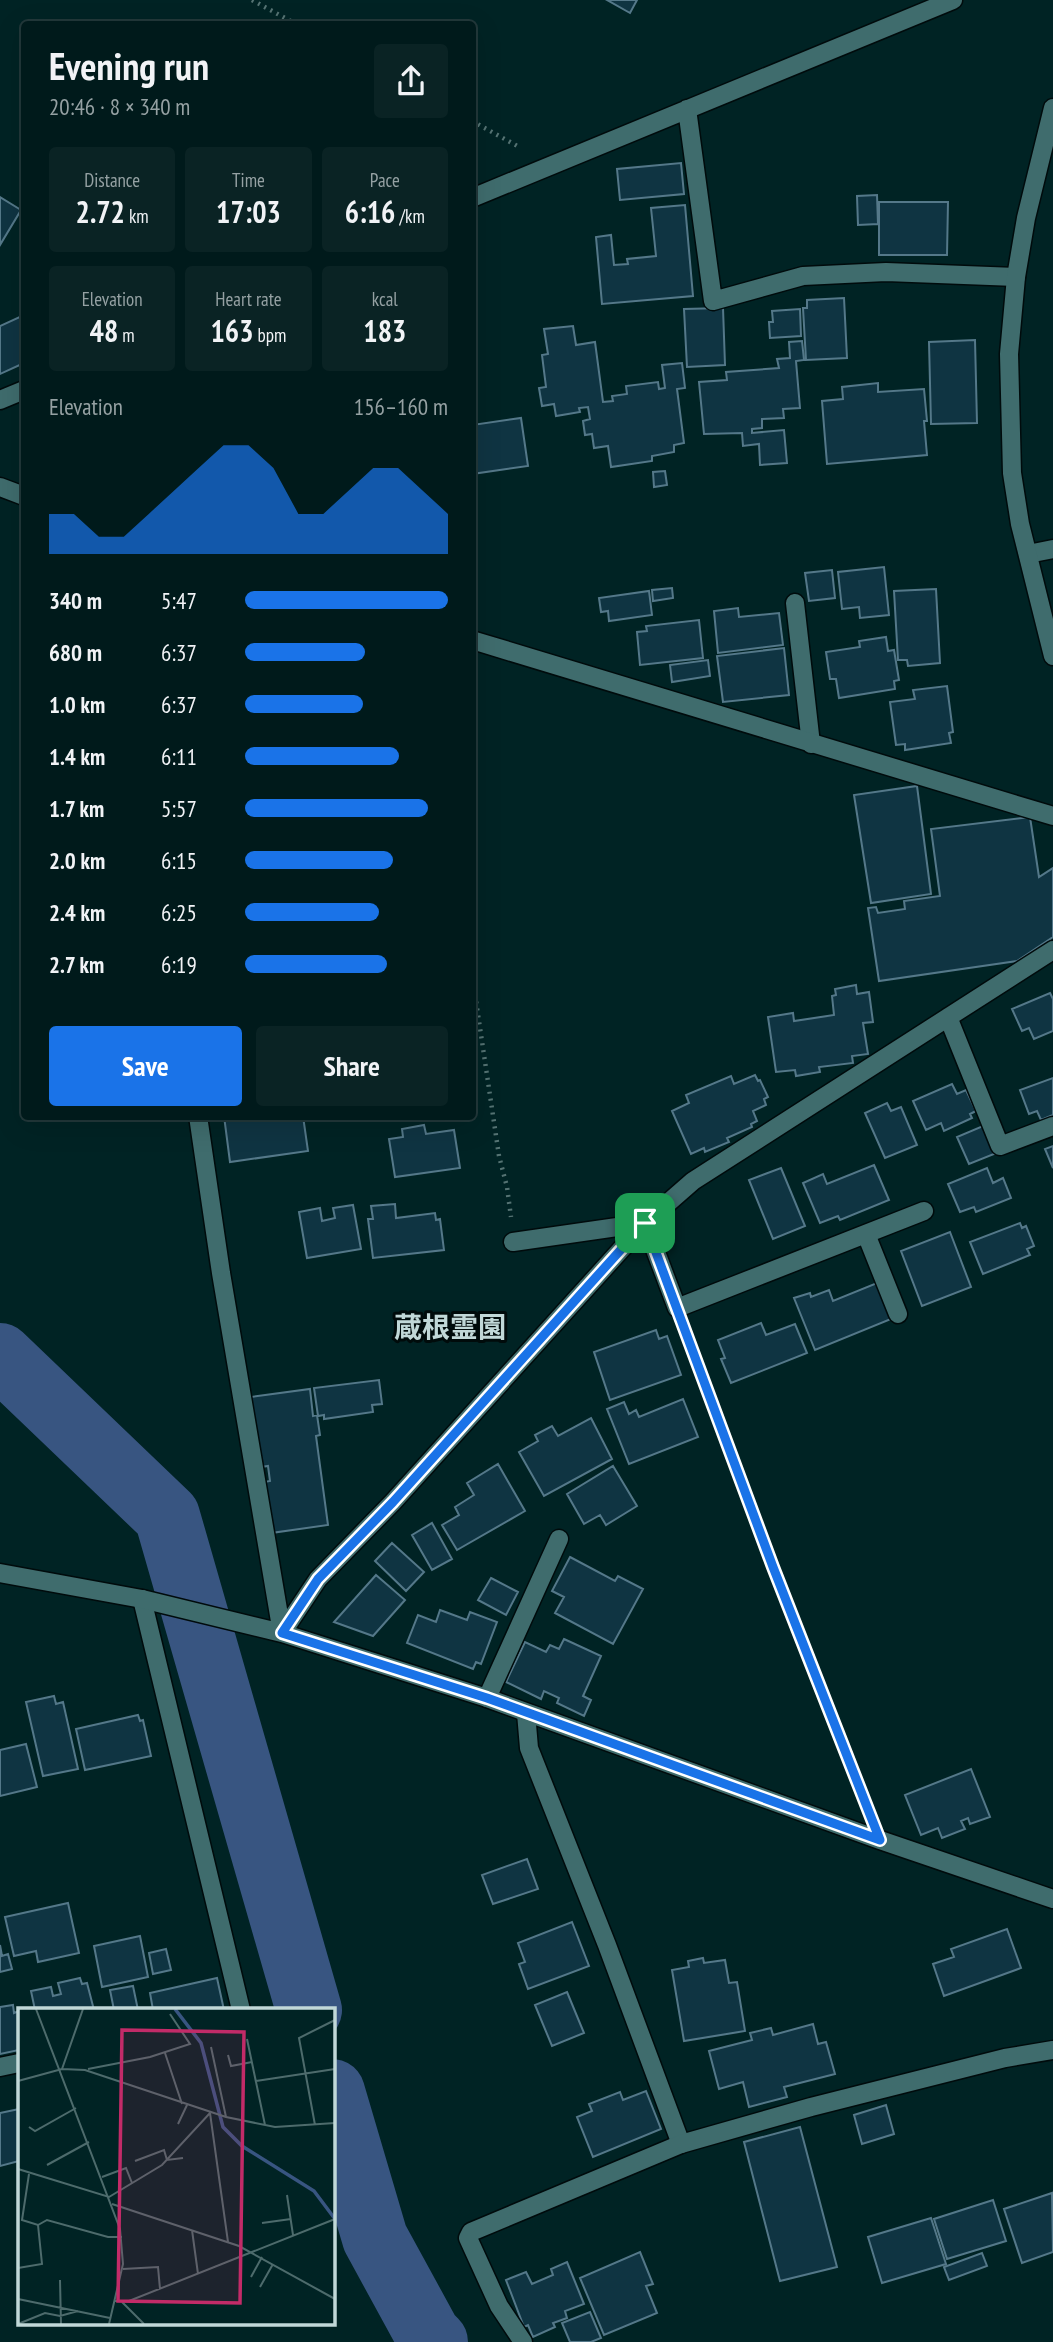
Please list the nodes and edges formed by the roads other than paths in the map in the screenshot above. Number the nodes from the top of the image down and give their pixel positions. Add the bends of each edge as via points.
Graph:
1 (953, 0) edge
2 (1053, 108) edge
3 (687, 109) junction
4 (476, 196) edge
5 (1016, 277) junction
6 (21, 391) edge
7 (0, 400) edge
8 (0, 486) edge
9 (21, 495) edge
10 (1053, 550) edge
11 (1028, 554) junction
12 (795, 603) dead end
13 (476, 640) edge
14 (1053, 656) edge
15 (811, 744) junction
16 (1053, 816) edge
17 (1053, 950) edge
18 (948, 1017) junction
19 (199, 1120) edge
20 (1053, 1126) edge
21 (924, 1211) dead end
22 (645, 1223) junction
23 (866, 1234) junction
24 (513, 1242) road end
25 (898, 1314) dead end
26 (559, 1539) dead end
27 (0, 1573) edge
28 (142, 1599) junction
29 (282, 1633) junction
30 (487, 1698) junction
31 (526, 1713) junction
32 (1053, 1899) edge
33 (241, 2008) edge
34 (1053, 2050) edge
35 (18, 2063) edge
36 (0, 2067) edge
37 (681, 2144) junction
38 (523, 2342) edge

1 - 3 street
2 - 5 street
3 - 4 street
3 - 5 street via 713,301 803,276 886,272
5 - 11 street via 1009,420 1012,473
6 - 7 street
8 - 9 street
10 - 11 street
11 - 14 street
12 - 15 street
13 - 15 street
15 - 16 street
17 - 18 street
18 - 20 street via 1000,1146
18 - 22 street via 692,1181
19 - 29 street
21 - 23 street
22 - 23 street via 677,1308
22 - 24 street
22 - 29 street via 318,1579
23 - 25 street
26 - 30 street
27 - 28 street
28 - 29 street
28 - 33 street
29 - 30 street
30 - 31 street
31 - 32 street
31 - 37 street via 529,1748
34 - 37 street via 811,2107
35 - 36 street
37 - 38 street via 471,2232 468,2238 499,2306

